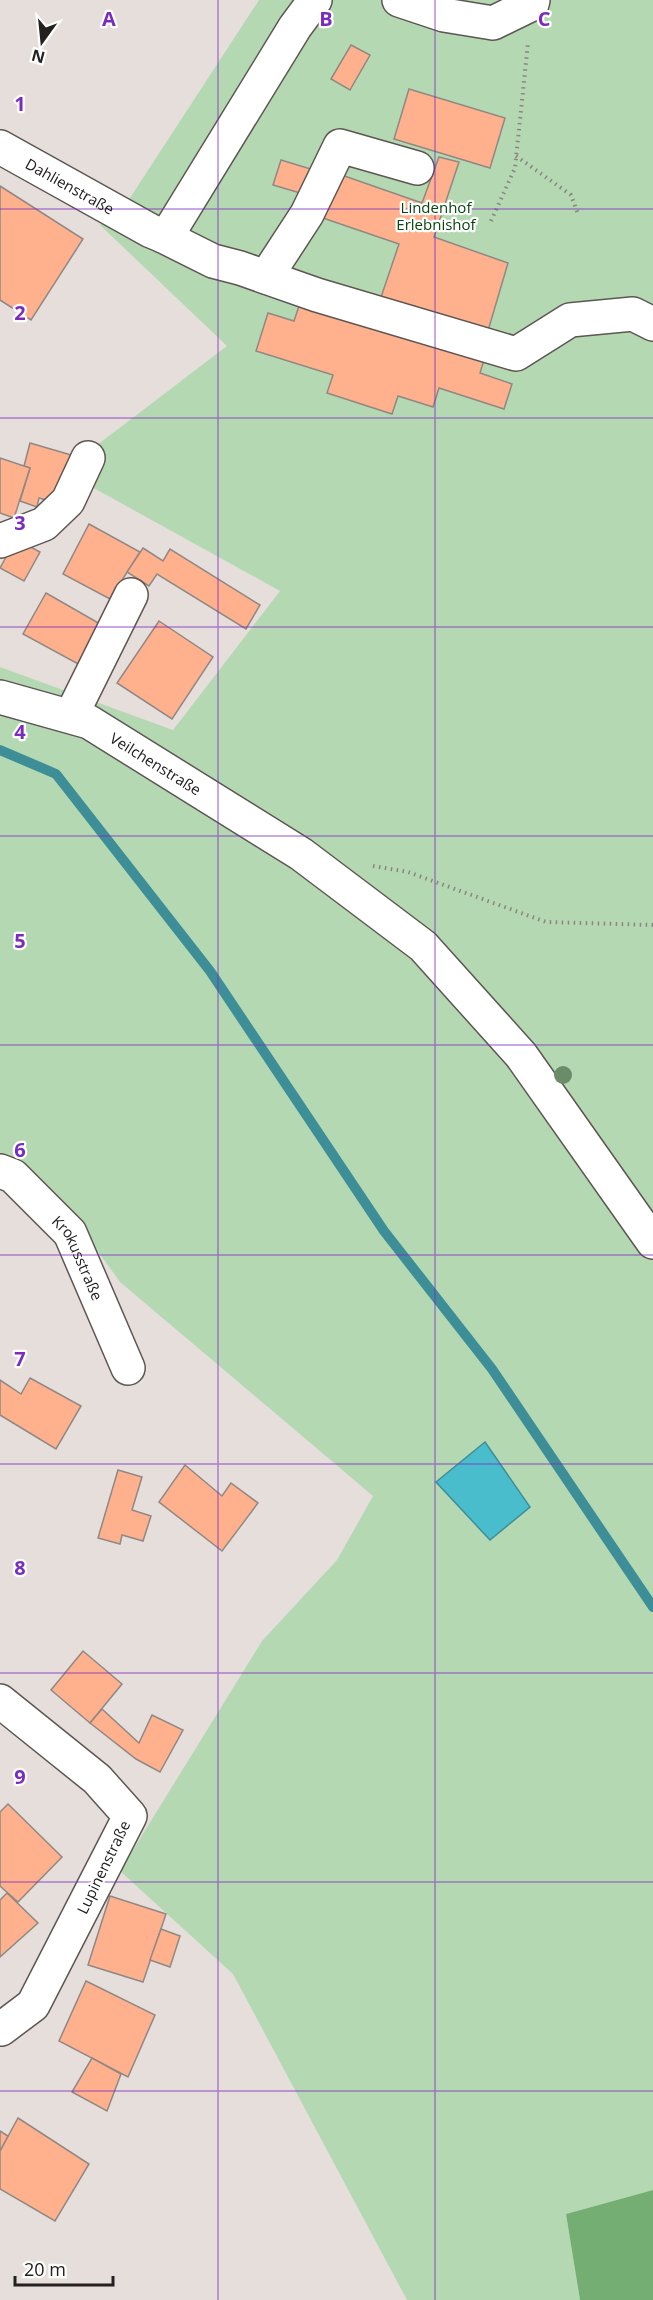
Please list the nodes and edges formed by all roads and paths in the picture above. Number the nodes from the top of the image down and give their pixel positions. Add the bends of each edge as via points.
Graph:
1 (315, 0) edge
2 (399, 0) edge
3 (533, 2) edge
4 (0, 147) edge
5 (516, 156) junction
6 (417, 168) dead end
7 (578, 214) dead end
8 (491, 221) dead end
9 (151, 231) junction
10 (266, 277) junction
11 (653, 324) edge
12 (88, 458) dead end
13 (0, 541) edge
14 (131, 595) dead end
15 (0, 697) edge
16 (71, 716) junction
17 (365, 865) dead end
18 (653, 925) edge
19 (0, 1170) edge
20 (653, 1242) edge
21 (128, 1368) dead end
22 (0, 1701) edge
23 (1, 2028) edge

1 - 9 street via 170,233
2 - 3 street via 444,15 493,23
3 - 5 path
4 - 9 street, Dahlienstraße
5 - 7 path via 571,195
5 - 8 path via 515,168
6 - 10 street via 340,146 306,214
9 - 10 street, Dahlienstraße via 213,261
10 - 11 street, Dahlienstraße via 516,354 570,320 633,314
12 - 13 street via 68,501 44,524
14 - 16 street
15 - 16 street, Veilchenstraße
16 - 20 street, Veilchenstraße via 89,722 301,854 423,946 521,1055
17 - 18 path via 408,872 546,922
19 - 21 street, Krokusstraße via 13,1176 70,1233
22 - 23 street, Lupinenstraße via 97,1779 130,1816 33,2005

